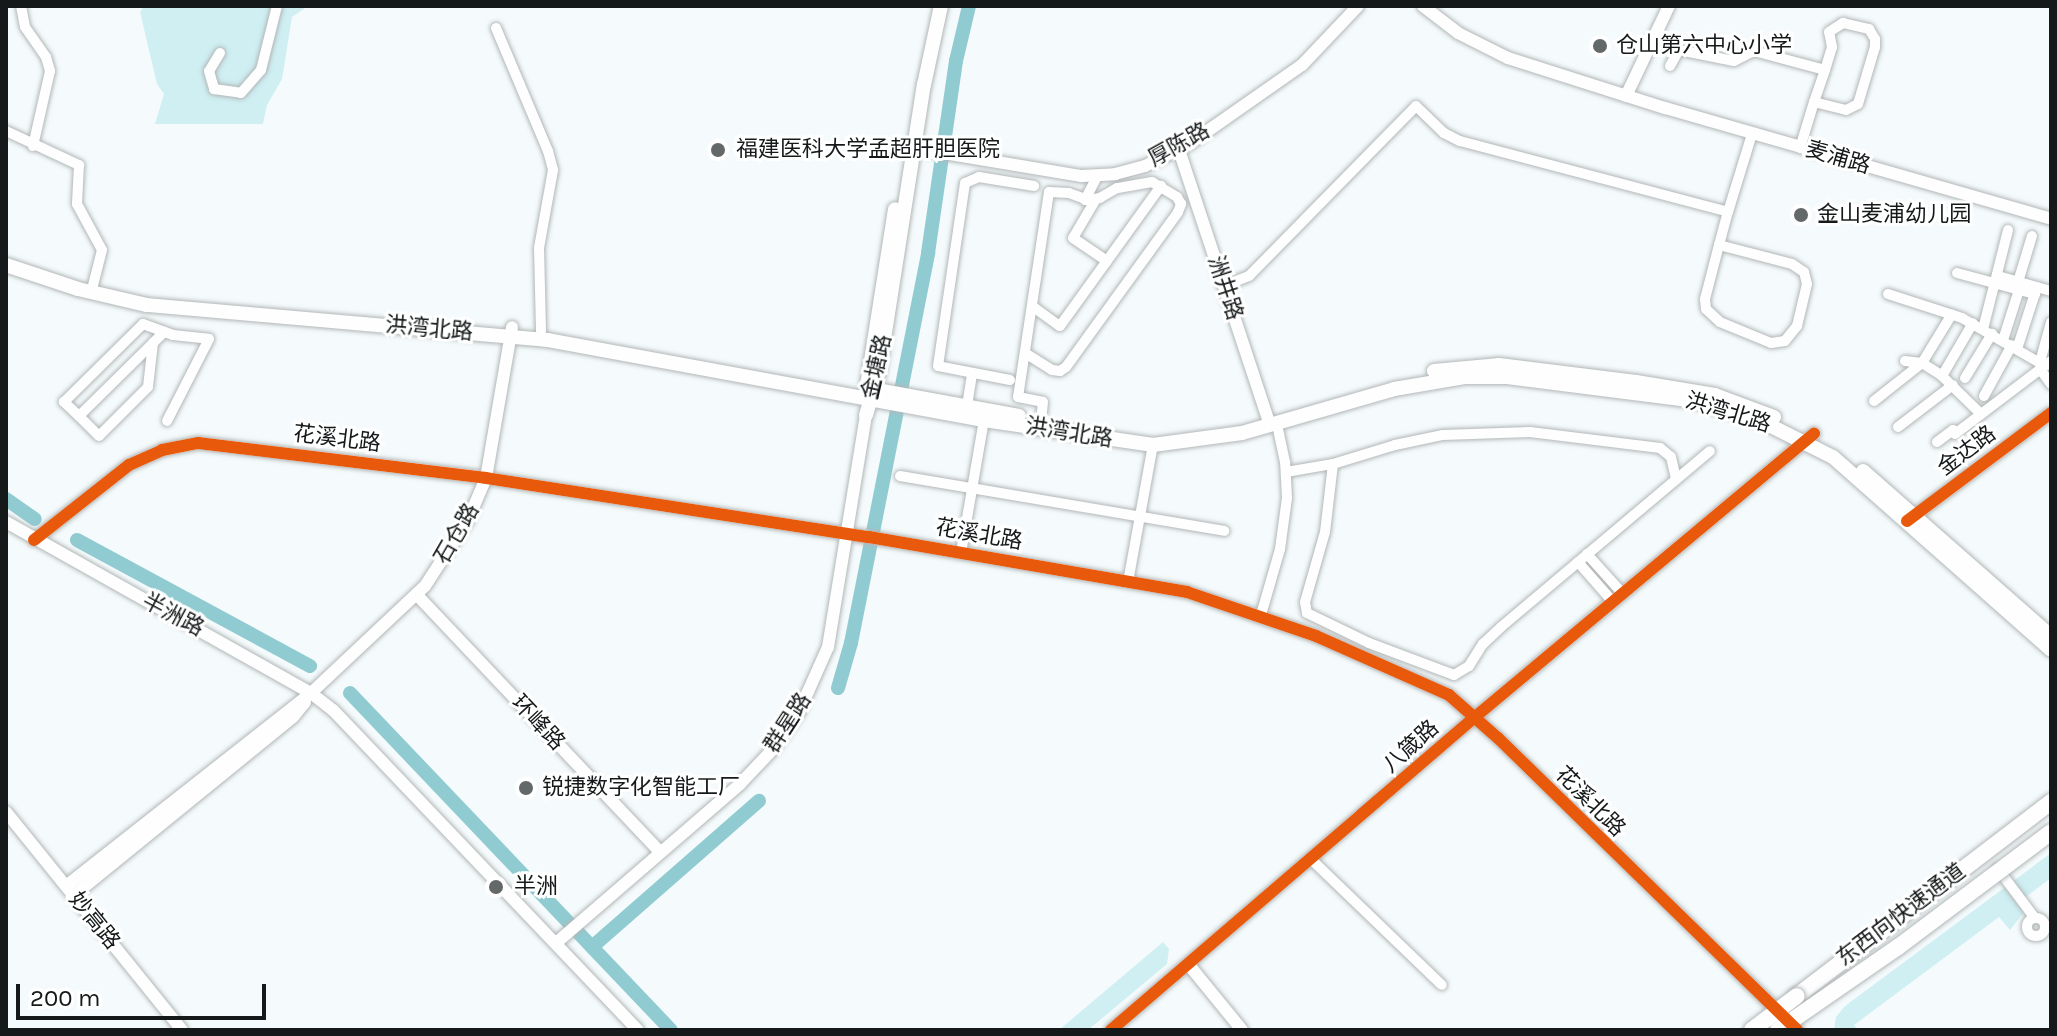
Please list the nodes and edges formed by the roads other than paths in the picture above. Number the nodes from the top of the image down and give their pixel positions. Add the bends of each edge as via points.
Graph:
1 (21, 6) edge
2 (277, 6) edge
3 (932, 6) edge
4 (941, 6) edge
5 (1358, 6) edge
6 (1423, 6) edge
7 (1669, 6) edge
8 (496, 28) dead end
9 (220, 53) dead end
10 (1670, 66) dead end
11 (1825, 70) junction
12 (1626, 96) junction
13 (1814, 102) junction
14 (6, 131) edge
15 (1752, 134) junction
16 (33, 146) junction
17 (914, 148) junction
18 (1800, 148) junction
19 (1179, 150) junction
20 (1097, 176) junction
21 (1034, 186) dead end
22 (1161, 186) junction
23 (1090, 200) junction
24 (1728, 212) junction
25 (2051, 219) edge
26 (2008, 230) dead end
27 (2032, 236) dead end
28 (1719, 245) junction
29 (6, 258) edge
30 (1107, 261) junction
31 (6, 265) edge
32 (1957, 273) dead end
33 (1997, 280) junction
34 (1224, 286) junction
35 (2019, 286) junction
36 (92, 290) junction
37 (2036, 291) junction
38 (2051, 291) edge
39 (1888, 294) dead end
40 (1032, 306) junction
41 (1952, 314) junction
42 (2051, 322) edge
43 (1983, 329) junction
44 (511, 331) junction
45 (541, 331) junction
46 (164, 332) junction
47 (153, 343) junction
48 (2011, 345) junction
49 (1025, 353) junction
50 (1905, 361) dead end
51 (1922, 363) junction
52 (2046, 365) edge
53 (972, 373) junction
54 (1942, 376) junction
55 (1965, 378) dead end
56 (1010, 380) dead end
57 (2051, 384) edge
58 (1953, 385) junction
59 (869, 394) junction
60 (1984, 396) dead end
61 (901, 399) junction
62 (1874, 401) dead end
63 (967, 406) junction
64 (2051, 413) edge
65 (1981, 414) junction
66 (866, 415) joint
67 (79, 416) junction
68 (984, 420) junction
69 (1041, 420) junction
70 (167, 421) dead end
71 (1271, 422) junction
72 (1898, 427) dead end
73 (1810, 438) junction
74 (1937, 442) dead end
75 (1153, 445) junction
76 (1710, 451) dead end
77 (1333, 464) junction
78 (1286, 472) junction
79 (900, 476) dead end
80 (486, 478) junction
81 (1676, 479) junction
82 (972, 488) junction
83 (1140, 516) junction
84 (1911, 518) junction
85 (6, 522) edge
86 (1224, 531) dead end
87 (846, 533) junction
88 (34, 540) junction
89 (961, 553) junction
90 (1587, 554) junction
91 (1578, 562) junction
92 (1128, 582) junction
93 (417, 595) junction
94 (1618, 598) junction
95 (1261, 615) junction
96 (2051, 636) edge
97 (1357, 637) junction
98 (1369, 643) junction
99 (2051, 650) edge
100 (1357, 653) junction
101 (311, 693) junction
102 (1475, 717) junction
103 (2051, 795) edge
104 (2051, 802) edge
105 (6, 812) edge
106 (2051, 833) edge
107 (660, 852) junction
108 (1312, 860) junction
109 (1998, 869) junction
110 (70, 891) junction
111 (2034, 917) dead end
112 (556, 943) junction
113 (1189, 965) junction
114 (1442, 985) dead end
115 (1774, 1008) junction
116 (1789, 1029) edge
117 (182, 1030) edge
118 (638, 1030) edge
119 (1111, 1030) edge
120 (1242, 1030) edge
121 (1744, 1030) edge
122 (1752, 1030) edge

1 - 16 street via 25,27 50,71
2 - 9 street via 261,70 241,93 214,89 209,71
3 - 59 main road, 金塘路 via 917,67
4 - 17 main road, 金塘路
5 - 19 street, 厚陈路 via 1310,59
6 - 12 street via 1490,51
7 - 12 street
8 - 45 street via 553,170 539,248
10 - 11 street via 1679,50 1734,61 1754,51
11 - 13 street
11 - 13 street via 1831,30 1848,23 1873,34 1875,47 1858,104 1846,110
12 - 15 street, 麦浦路
13 - 18 street
14 - 16 street
15 - 18 street, 麦浦路
15 - 24 street
16 - 36 street via 79,165 77,204 102,250
17 - 20 street, 厚陈路
17 - 59 main road, 金塘路 via 879,371
18 - 25 street, 麦浦路
19 - 20 street, 厚陈路 via 1130,170
19 - 34 street, 洲井路
20 - 23 street
21 - 53 street via 979,177 963,186 938,366
22 - 23 street via 1147,182
22 - 30 street
22 - 49 street via 1180,200 1180,208 1066,367 1052,370
23 - 30 street via 1073,238
23 - 40 street via 1049,192
24 - 28 street
24 - 34 street via 1455,139 1416,106 1249,276
26 - 33 street
27 - 35 street
28 - 28 street via 1706,309 1733,328 1771,343 1785,341 1797,326 1807,284 1804,272
29 - 36 main road, 洪湾北路
30 - 40 street via 1060,326
31 - 36 main road, 洪湾北路
32 - 33 street
33 - 35 street
33 - 43 street
34 - 71 street, 洲井路
35 - 37 street
35 - 48 street
36 - 44 main road, 洪湾北路 via 173,308
37 - 38 street
37 - 48 street
39 - 41 street
40 - 49 street
41 - 43 street
41 - 51 street
42 - 52 street
43 - 48 street
43 - 54 street
43 - 55 street
44 - 45 main road, 洪湾北路
44 - 59 main road, 洪湾北路
44 - 80 street, 石仓路
45 - 59 main road, 洪湾北路
46 - 47 street
46 - 67 street via 143,324 64,402
46 - 70 street via 209,339
47 - 67 street
47 - 67 street via 143,393 99,436
48 - 52 street
48 - 60 street
49 - 69 street via 1018,397 1043,402
50 - 51 street
51 - 54 street
51 - 62 street
52 - 57 street
52 - 65 street
53 - 56 street
53 - 63 street
54 - 58 street
58 - 65 street
58 - 72 street
59 - 61 main road, 洪湾北路
59 - 66 main road, 金塘路
61 - 63 main road, 洪湾北路
61 - 68 main road, 洪湾北路
63 - 69 main road, 洪湾北路
64 - 84 street, 金达路
65 - 74 street
66 - 87 street, 群星路
68 - 75 main road, 洪湾北路
68 - 82 street
69 - 71 main road, 洪湾北路 via 1162,436
71 - 73 main road, 洪湾北路 via 1418,383 1492,376 1696,401
71 - 75 main road, 洪湾北路 via 1204,440
71 - 78 street
73 - 84 main road, 洪湾北路
73 - 94 street, 八箴路
75 - 83 street
76 - 81 street
77 - 78 street
77 - 81 street via 1428,437 1530,432 1660,448 1671,457
77 - 97 street via 1325,532 1305,606 1313,619
78 - 95 street via 1282,539
79 - 82 street
80 - 87 street, 花溪北路
80 - 88 street, 花溪北路 via 186,444 129,465
80 - 93 street, 石仓路 via 452,548
81 - 90 street
82 - 83 street
82 - 89 street
83 - 86 street
83 - 92 street
84 - 96 main road, 洪湾北路
84 - 99 main road, 洪湾北路
85 - 88 street, 半洲路
87 - 89 street, 花溪北路
87 - 107 street, 群星路 via 828,647 799,712 749,775
88 - 101 street, 半洲路
89 - 92 street, 花溪北路
90 - 91 street
90 - 94 street
91 - 94 street
91 - 98 street via 1495,632 1458,674 1441,673
92 - 95 street, 花溪北路 via 1187,592
93 - 101 street, 石仓路
93 - 107 street, 环峰路
94 - 102 street, 八箴路
95 - 100 street, 花溪北路
97 - 98 street
97 - 100 street
98 - 100 street
100 - 102 street, 花溪北路 via 1433,686
101 - 110 street, 石仓路 via 293,717
101 - 112 street, 半洲路
102 - 108 street, 八箴路
102 - 115 street, 花溪北路
103 - 115 main road
104 - 122 highway, 东西向快速通道, bridge
105 - 110 street, 妙高路
106 - 109 main road
106 - 116 highway, 东西向快速通道, bridge
107 - 112 street, 群星路
108 - 113 street, 八箴路
108 - 114 street
109 - 111 street
109 - 116 main road
110 - 117 street, 妙高路
112 - 118 street, 半洲路
113 - 119 street, 八箴路
113 - 120 street
115 - 116 street, 花溪北路
115 - 121 main road

